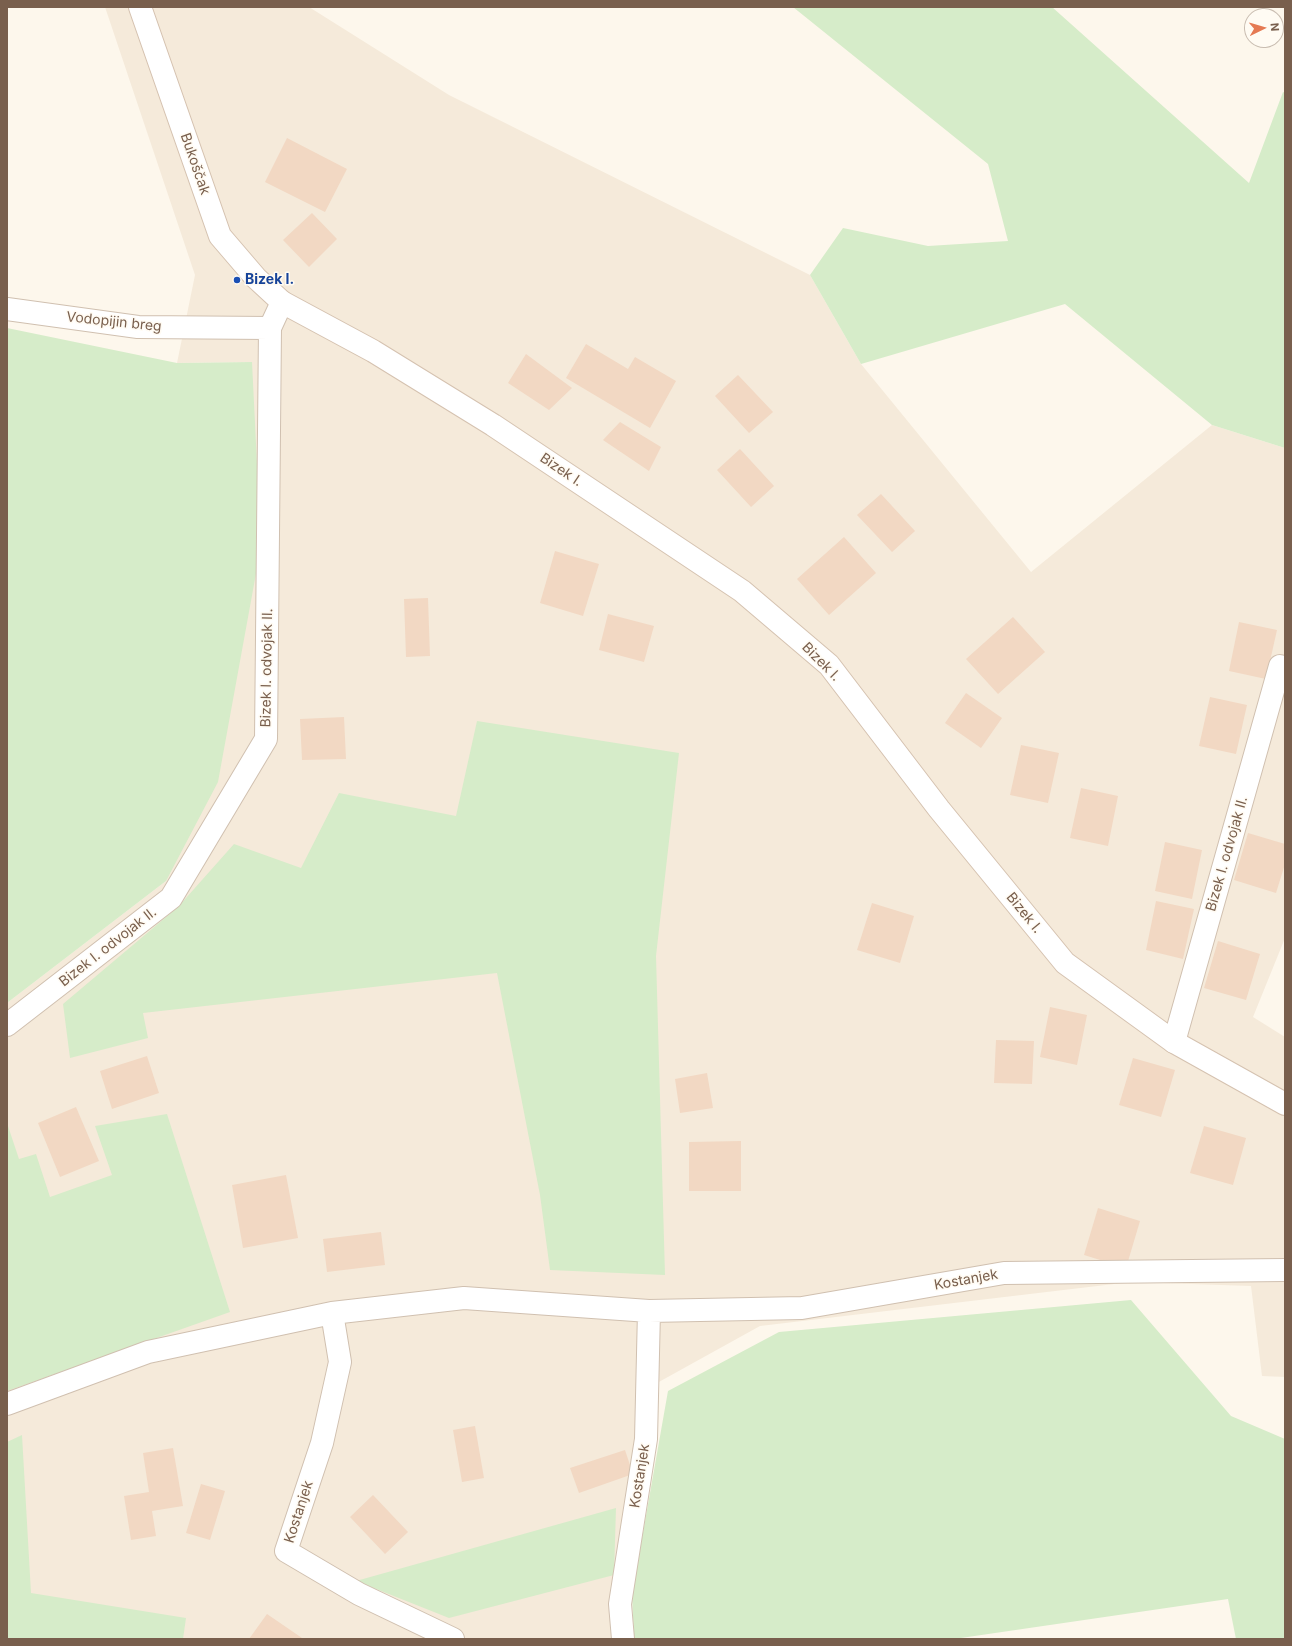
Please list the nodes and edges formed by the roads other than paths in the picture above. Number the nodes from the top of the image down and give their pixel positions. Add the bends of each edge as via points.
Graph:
1 (140, 7) edge
2 (282, 302) junction
3 (7, 309) edge
4 (270, 328) junction
5 (1280, 666) dead end
6 (7, 1025) edge
7 (1174, 1042) junction
8 (1285, 1104) edge
9 (1285, 1270) edge
10 (649, 1311) junction
11 (332, 1312) junction
12 (7, 1404) edge
13 (453, 1639) edge
14 (623, 1639) edge

1 - 2 street, Bukoščak via 220,236 256,278
2 - 4 street, Bizek I. odvojak II.
2 - 7 street, Bizek I. via 373,351 493,424 742,592 829,665 939,809 1065,963
3 - 4 street, Vodopijin breg via 138,327
4 - 6 street, Bizek I. odvojak II. via 266,739 171,898
5 - 7 street, Bizek I. odvojak II.
7 - 8 street, Bizek I.
9 - 10 street, Kostanjek via 1004,1273 802,1308
10 - 11 street, Kostanjek via 464,1298
10 - 14 street, Kostanjek via 646,1439 620,1604
11 - 12 street, Kostanjek via 148,1352
11 - 13 street, Kostanjek via 340,1362 322,1443 286,1551 359,1594

